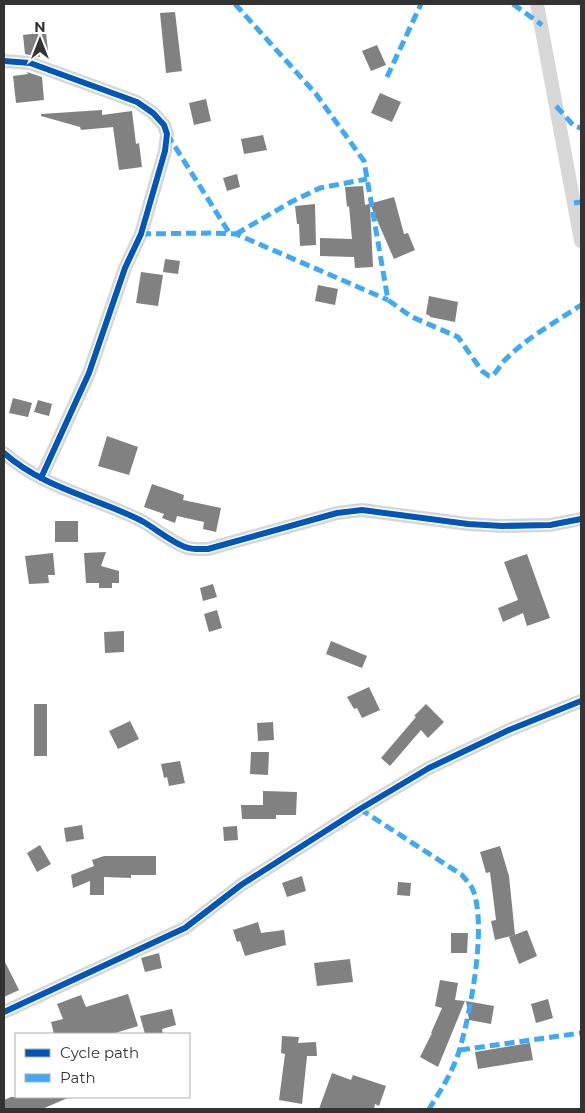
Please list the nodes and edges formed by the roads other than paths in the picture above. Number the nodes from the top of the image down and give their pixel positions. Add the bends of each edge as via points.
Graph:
1 (537, 4) edge
2 (4, 61) edge
3 (581, 241) edge
4 (4, 453) edge
5 (41, 478) junction
6 (581, 519) edge
7 (581, 701) edge
8 (4, 1012) edge

1 - 3 street
2 - 5 street via 30,63 138,102 159,119 167,134 165,152 141,234 125,268 89,373
4 - 5 street
5 - 6 street via 142,521 185,547 197,550 337,513 362,510 502,526 550,525
7 - 8 street via 509,730 429,768 241,885 185,928

